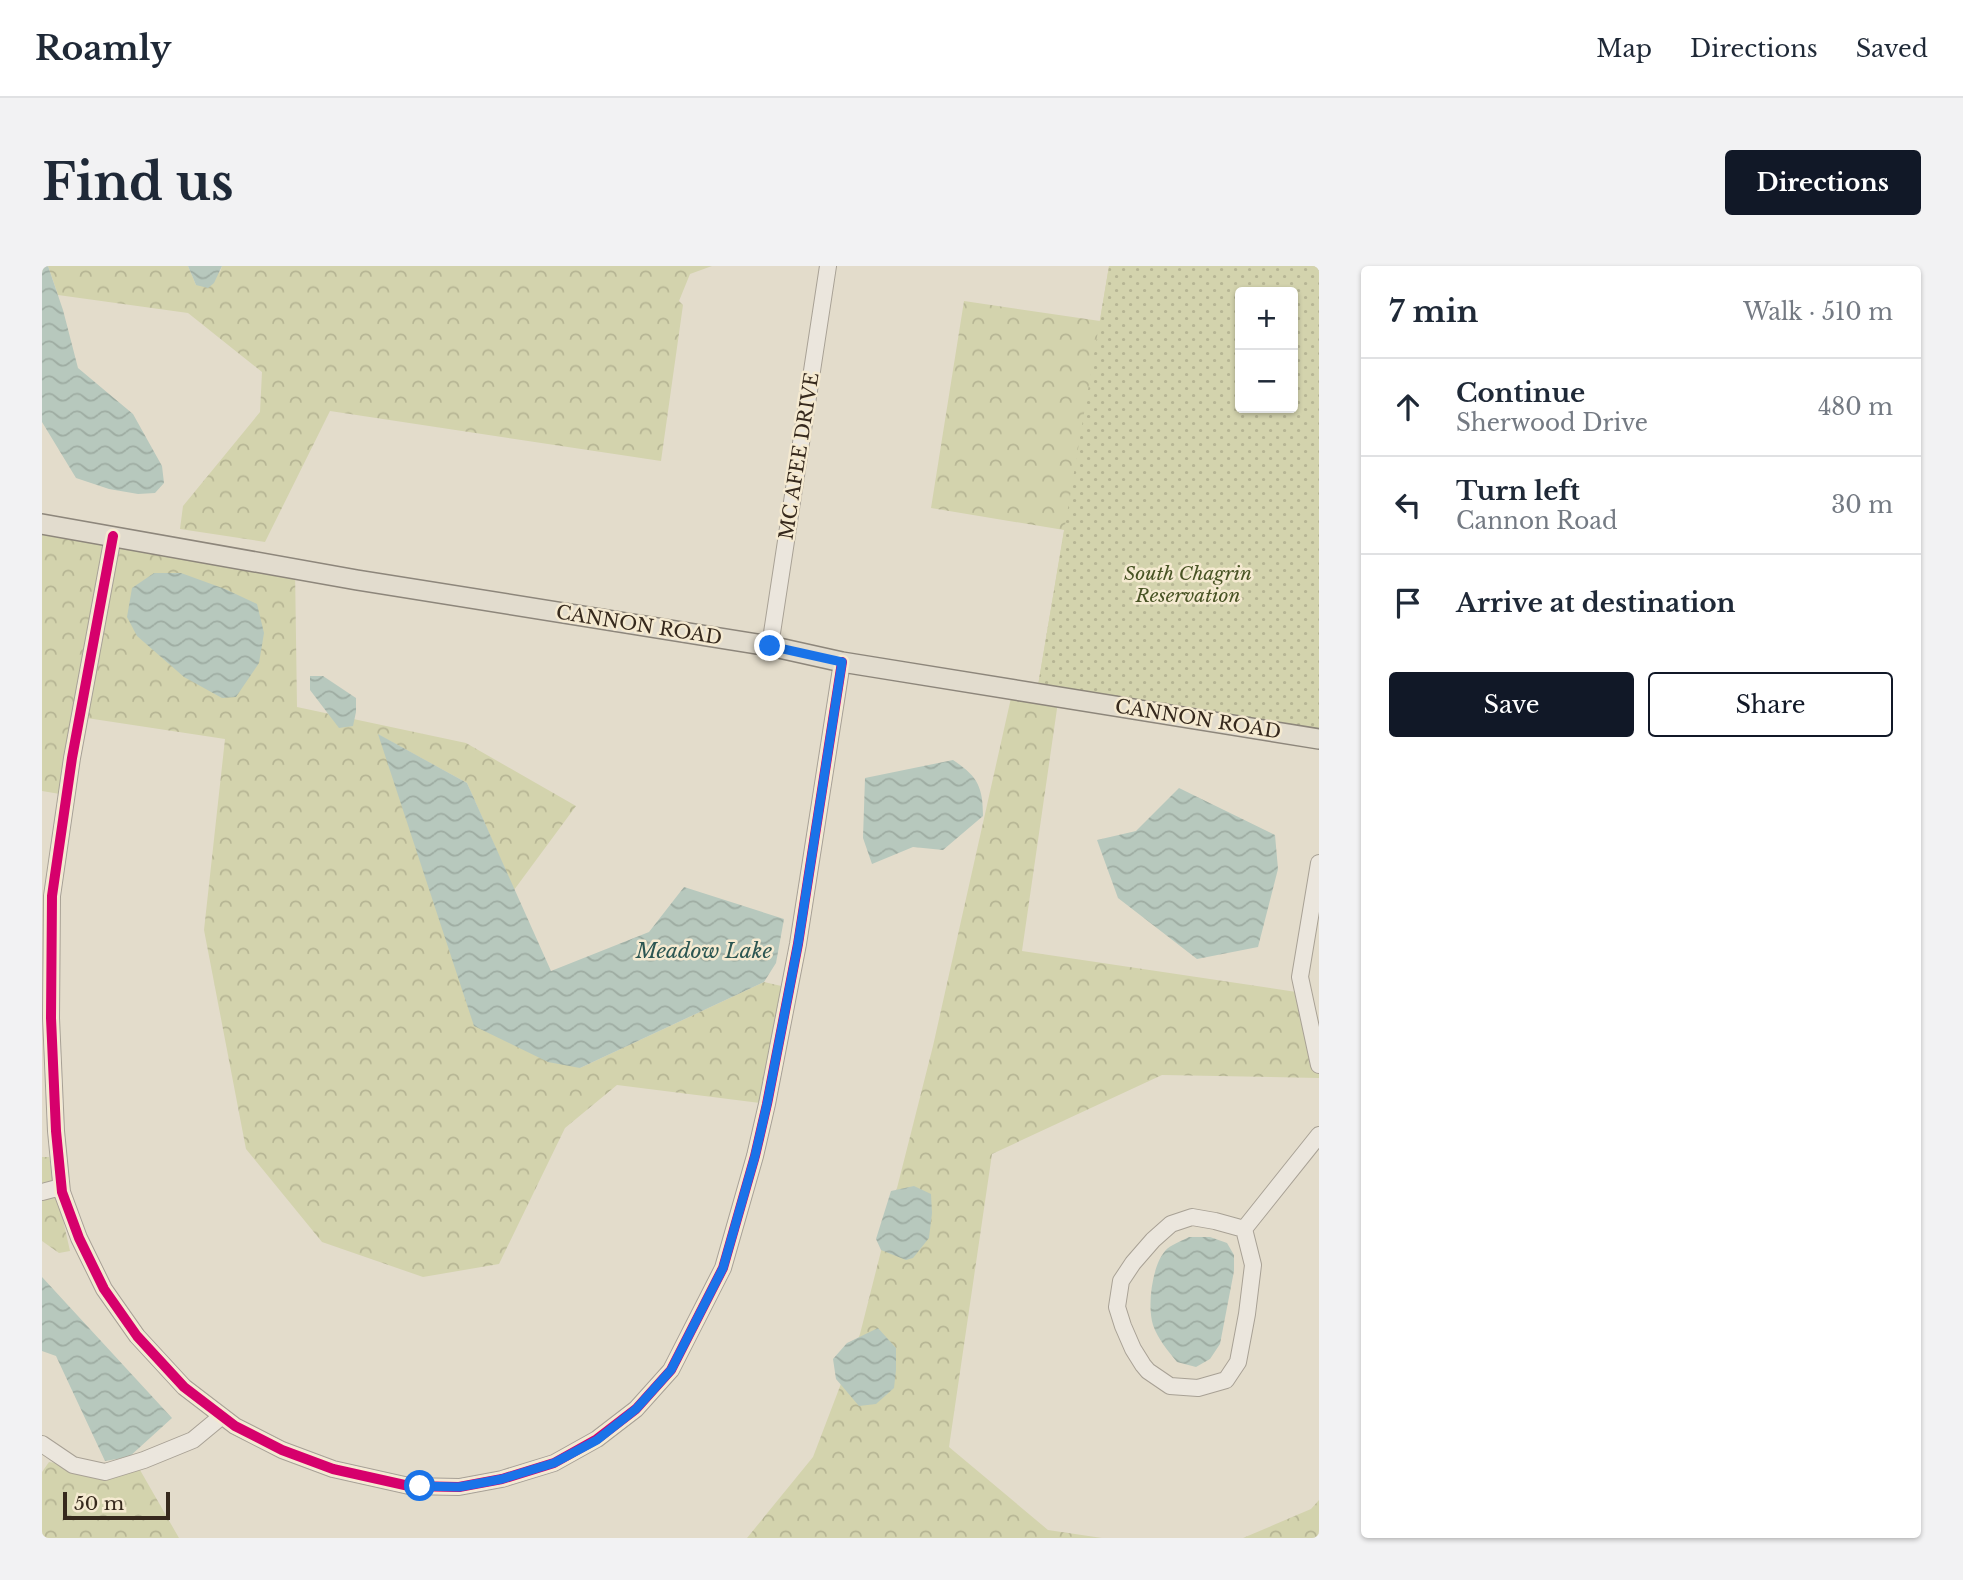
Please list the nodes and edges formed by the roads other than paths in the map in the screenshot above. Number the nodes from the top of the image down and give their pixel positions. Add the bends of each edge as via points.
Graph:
1 (828, 266) edge
2 (42, 524) edge
3 (113, 536) junction
4 (770, 646) junction
5 (842, 662) junction
6 (1319, 739) edge
7 (1319, 863) edge
8 (1319, 1065) edge
9 (1319, 1135) edge
10 (61, 1187) junction
11 (42, 1192) edge
12 (1244, 1229) junction
13 (222, 1416) junction
14 (42, 1444) edge

1 - 4 street, MC AFEE DRIVE
2 - 3 main road, CANNON ROAD
3 - 4 main road, CANNON ROAD
3 - 10 street via 52,896 51,1018
4 - 5 main road, CANNON ROAD
5 - 6 main road, CANNON ROAD
5 - 13 street via 798,944 755,1156 723,1268 671,1370 636,1409 597,1440 554,1463 459,1487 409,1486 333,1469 282,1450
7 - 8 street via 1300,977
9 - 12 street
10 - 11 street
10 - 13 street via 104,1289 137,1336 184,1387
12 - 12 street via 1192,1217 1171,1224 1121,1281 1117,1307 1133,1349 1148,1371 1170,1386 1198,1388 1226,1380 1238,1362 1253,1265
13 - 14 street via 193,1440 105,1472 73,1465

